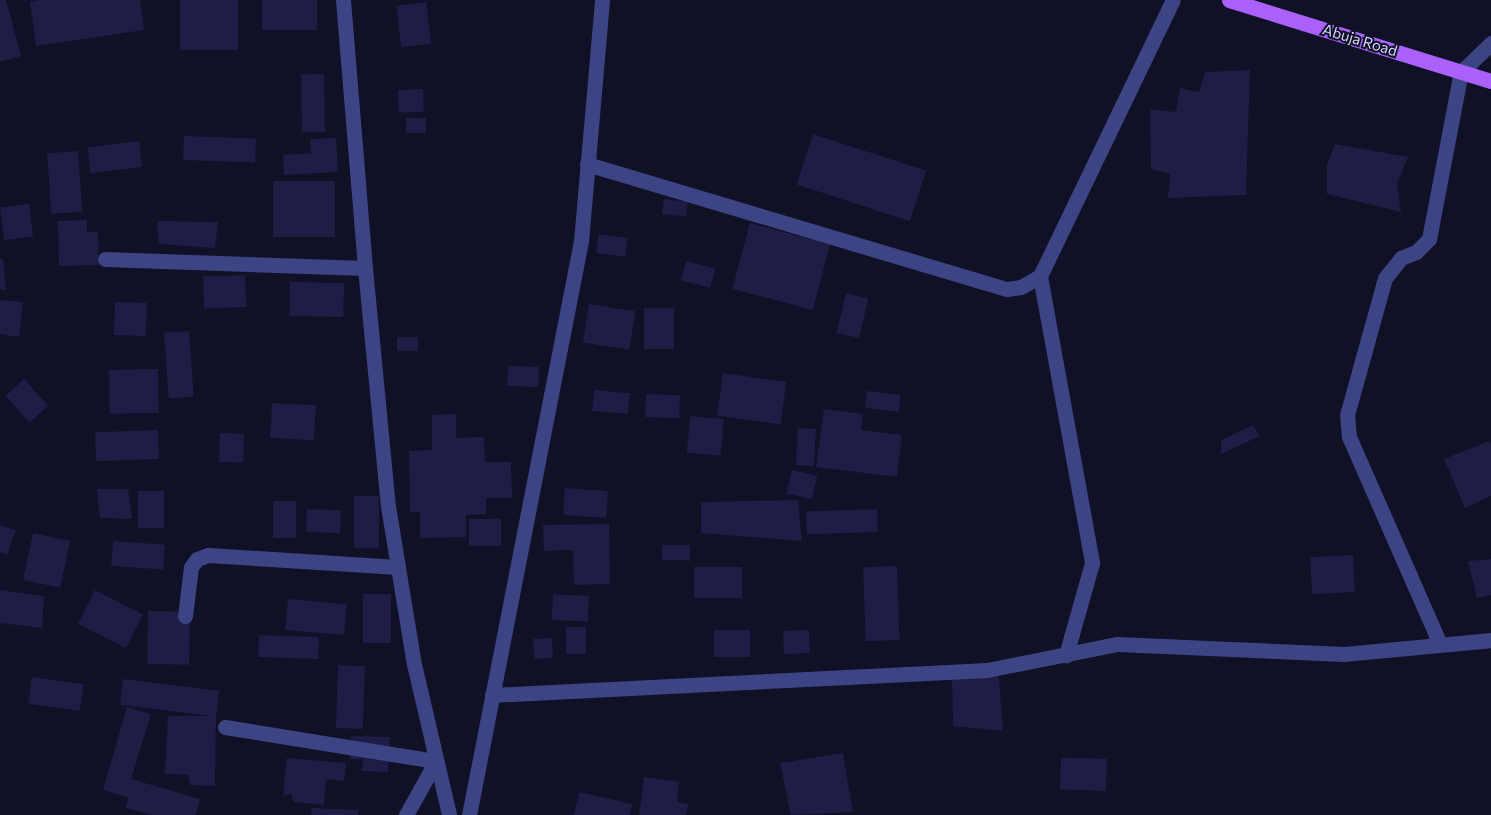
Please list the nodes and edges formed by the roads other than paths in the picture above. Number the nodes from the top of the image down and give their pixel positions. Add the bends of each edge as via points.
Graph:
1 (343, 0) edge
2 (602, 0) edge
3 (1173, 0) edge
4 (1236, 1) edge
5 (1491, 43) edge
6 (1461, 72) junction
7 (1491, 81) edge
8 (587, 164) junction
9 (105, 259) dead end
10 (365, 268) junction
11 (1040, 276) junction
12 (398, 567) junction
13 (185, 616) dead end
14 (1491, 640) edge
15 (1440, 644) junction
16 (1066, 655) junction
17 (492, 695) junction
18 (225, 727) dead end
19 (436, 761) junction
20 (406, 815) edge
21 (449, 815) edge
22 (468, 815) edge

1 - 10 street
2 - 8 street
3 - 11 street
4 - 6 main road, Abuja Road
5 - 6 street
6 - 7 main road, Abuja Road
6 - 15 street via 1429,240 1416,252 1401,258 1385,278 1347,415 1349,437
8 - 11 street via 1007,288 1021,288
8 - 17 street via 581,240
9 - 10 street
10 - 12 street via 388,506
11 - 16 street via 1092,563
12 - 13 street via 208,555 196,559 191,567
12 - 19 street via 414,664
14 - 15 street
15 - 16 street via 1344,654 1117,644
16 - 17 street via 987,670
17 - 22 street
18 - 19 street
19 - 20 street
19 - 21 street

